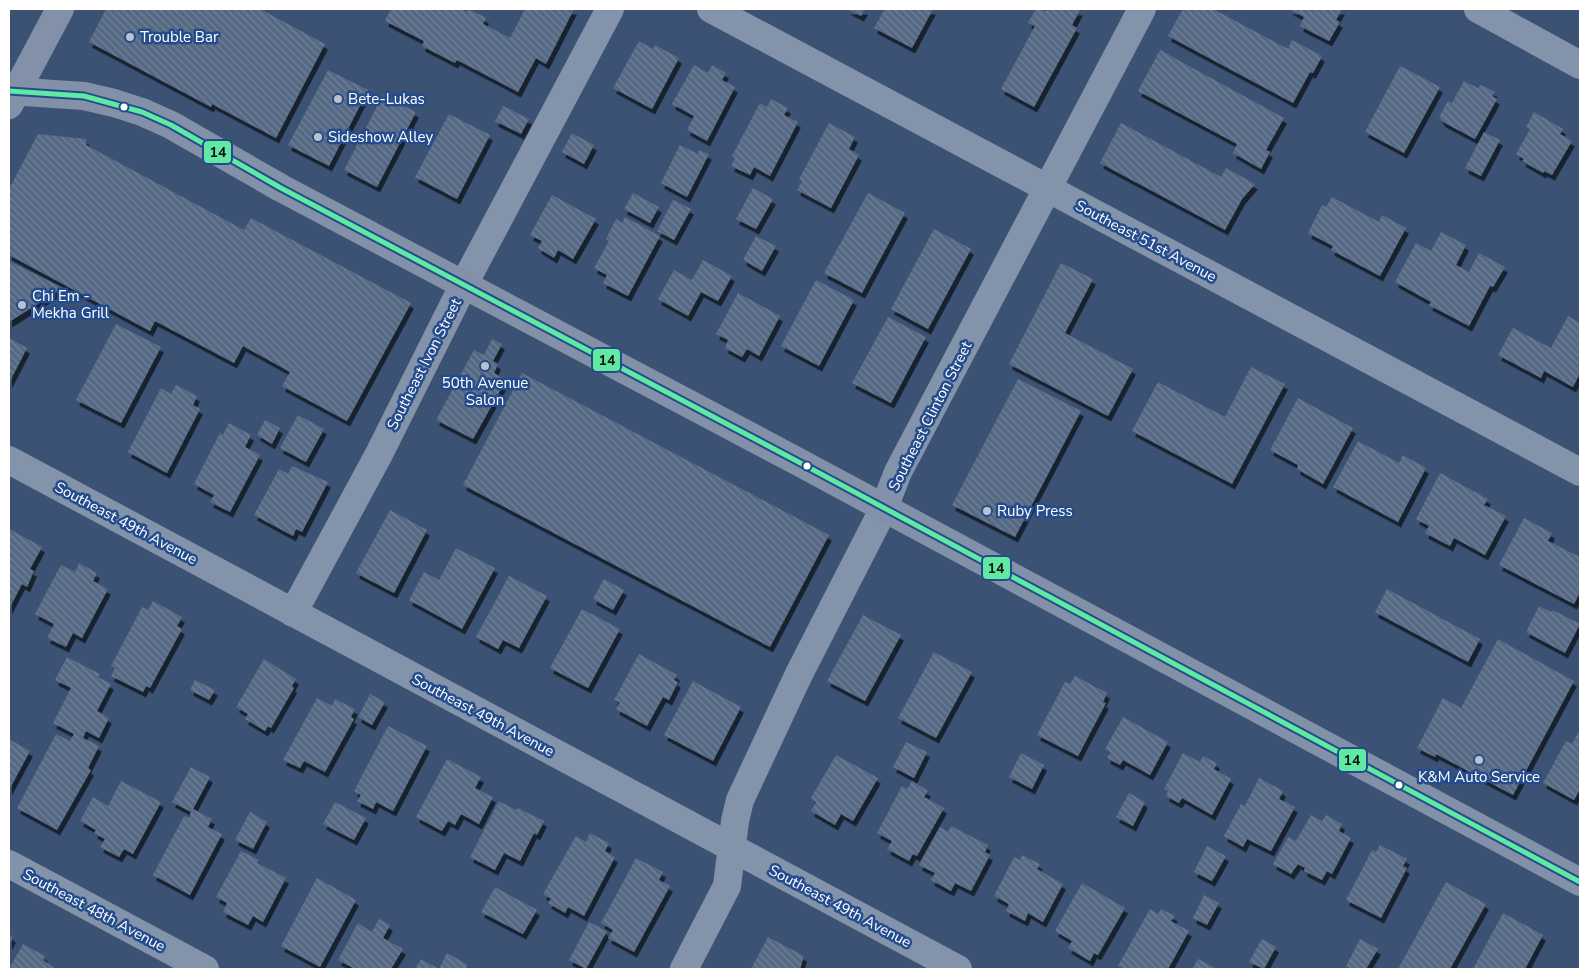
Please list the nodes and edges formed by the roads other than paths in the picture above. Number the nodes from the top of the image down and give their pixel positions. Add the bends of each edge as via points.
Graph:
1 (60, 9) edge
2 (610, 9) edge
3 (711, 9) edge
4 (1142, 9) edge
5 (1478, 9) edge
6 (1580, 65) edge
7 (12, 96) edge
8 (1048, 188) junction
9 (464, 284) junction
10 (9, 460) edge
11 (1580, 472) edge
12 (884, 508) junction
13 (293, 613) junction
14 (732, 849) junction
15 (9, 864) edge
16 (1580, 882) edge
17 (205, 969) edge
18 (684, 969) edge
19 (958, 969) edge

1 - 7 main road
2 - 9 street, Southeast Ivon Street
3 - 8 street, Southeast 51st Avenue
4 - 8 street, Southeast Clinton Street
5 - 6 street
7 - 9 main road via 84,96 142,112
8 - 11 street, Southeast 51st Avenue
8 - 12 street, Southeast Clinton Street via 898,472
9 - 12 main road
9 - 13 street, Southeast Ivon Street via 379,454
10 - 13 street, Southeast 49th Avenue
12 - 14 street, Southeast Clinton Street via 799,674 740,800
12 - 16 main road
13 - 14 street, Southeast 49th Avenue
14 - 18 street, Southeast Clinton Street via 727,886
14 - 19 street, Southeast 49th Avenue
15 - 17 street, Southeast 48th Avenue

